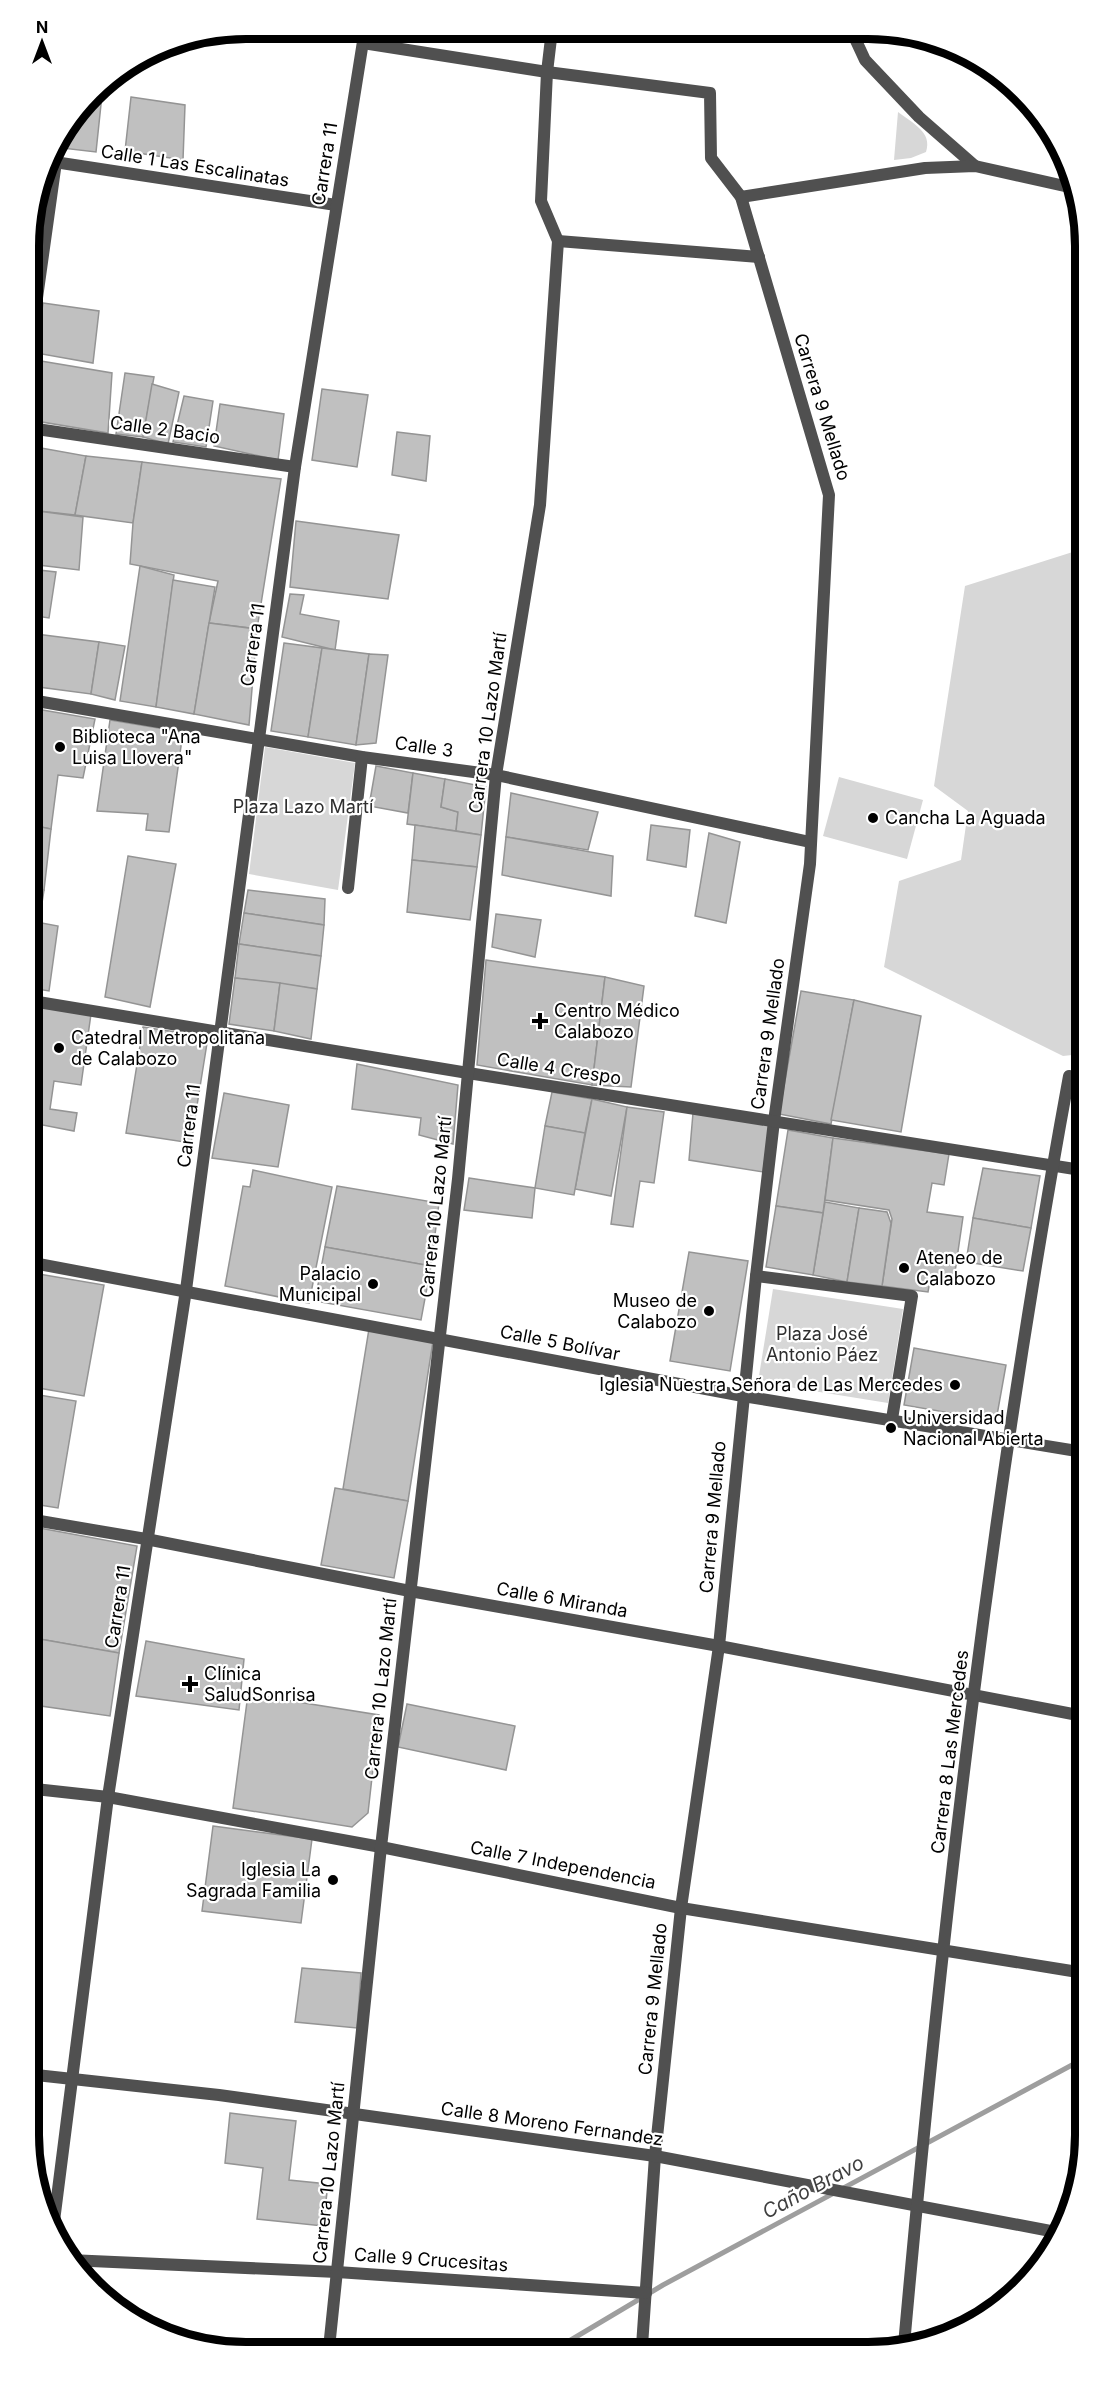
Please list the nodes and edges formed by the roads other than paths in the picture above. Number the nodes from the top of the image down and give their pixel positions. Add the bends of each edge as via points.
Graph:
1 (364, 39) edge
2 (551, 39) edge
3 (855, 39) edge
4 (363, 43) junction
5 (547, 72) junction
6 (57, 163) edge
7 (975, 166) junction
8 (50, 183) edge
9 (1066, 186) edge
10 (741, 197) junction
11 (336, 206) junction
12 (558, 241) junction
13 (759, 257) junction
14 (39, 271) edge
15 (39, 429) edge
16 (295, 467) junction
17 (39, 701) edge
18 (259, 739) junction
19 (362, 757) junction
20 (496, 775) junction
21 (810, 842) junction
22 (348, 888) dead end
23 (39, 1002) edge
24 (220, 1031) junction
25 (468, 1073) junction
26 (1069, 1076) dead end
27 (774, 1121) junction
28 (1053, 1165) junction
29 (1075, 1169) edge
30 (39, 1264) edge
31 (756, 1276) junction
32 (186, 1290) junction
33 (440, 1339) junction
34 (743, 1396) junction
35 (892, 1419) junction
36 (1010, 1439) junction
37 (1075, 1451) edge
38 (39, 1521) edge
39 (146, 1539) junction
40 (410, 1591) junction
41 (719, 1646) junction
42 (973, 1696) junction
43 (1075, 1715) edge
44 (39, 1790) edge
45 (108, 1797) junction
46 (381, 1847) junction
47 (681, 1908) junction
48 (944, 1950) junction
49 (1075, 1972) edge
50 (39, 2074) edge
51 (71, 2079) junction
52 (354, 2114) junction
53 (655, 2156) junction
54 (916, 2207) junction
55 (55, 2214) edge
56 (1050, 2231) edge
57 (82, 2261) edge
58 (337, 2272) junction
59 (646, 2293) junction
60 (905, 2338) edge
61 (330, 2342) edge
62 (642, 2342) edge

1 - 4 street, Carrera 11
2 - 5 street, Carrera 10 Lazo Martí
3 - 7 street via 865,60 919,117
4 - 5 street, Carrera 9 Mellado
4 - 11 street, Carrera 11
5 - 10 street, Carrera 9 Mellado via 710,93 711,158
5 - 12 street, Carrera 10 Lazo Martí via 541,201
6 - 11 street, Calle 1 Las Escalinatas
7 - 9 street
7 - 10 street via 925,168
8 - 14 street
10 - 13 street, Carrera 9 Mellado
11 - 16 street, Carrera 11
12 - 13 street
12 - 20 street, Carrera 10 Lazo Martí via 540,505
13 - 21 street, Carrera 9 Mellado via 829,495
15 - 16 street, Calle 2 Bacio
16 - 18 street, Carrera 11
17 - 18 street, Calle 3
18 - 19 street, Calle 3
18 - 24 street, Carrera 11
19 - 20 street, Calle 3
19 - 22 street
20 - 21 street, Calle 3
20 - 25 street, Carrera 10 Lazo Martí
21 - 27 street, Carrera 9 Mellado
23 - 24 street, Calle 4 Crespo
24 - 25 street, Calle 4 Crespo
24 - 32 street, Carrera 11
25 - 27 street, Calle 4 Crespo
25 - 33 street, Carrera 10 Lazo Martí
26 - 28 street, Carrera 8 Las Mercedes
27 - 28 street, Calle 4 Crespo
27 - 31 street, Carrera 9 Mellado
28 - 29 street, Calle 4 Crespo
28 - 36 street, Carrera 8 Las Mercedes
30 - 32 street, Calle 5 Bolívar
31 - 34 street, Carrera 9 Mellado
31 - 35 street via 912,1296
32 - 33 street, Calle 5 Bolívar
32 - 39 street, Carrera 11
33 - 34 street, Calle 5 Bolívar
33 - 40 street, Carrera 10 Lazo Martí
34 - 35 street, Calle 5 Bolívar
34 - 41 street, Carrera 9 Mellado
35 - 36 street, Calle 5 Bolívar
36 - 37 street, Calle 5 Bolívar
36 - 42 street, Carrera 8 Las Mercedes
38 - 39 street, Calle 6 Miranda
39 - 40 street, Calle 6 Miranda
39 - 45 street, Carrera 11
40 - 41 street, Calle 6 Miranda
40 - 46 street, Carrera 10 Lazo Martí
41 - 42 street, Calle 6 Miranda
41 - 47 street, Carrera 9 Mellado
42 - 43 street, Calle 6 Miranda
42 - 48 street, Carrera 8 Las Mercedes
44 - 45 street, Calle 7 Independencia
45 - 46 street, Calle 7 Independencia
45 - 51 street, Carrera 11
46 - 47 street, Calle 7 Independencia
46 - 52 street, Carrera 10 Lazo Martí
47 - 48 street, Calle 7 Independencia
47 - 53 street, Carrera 9 Mellado
48 - 49 street, Calle 7 Independencia
48 - 54 street, Carrera 8 Las Mercedes
50 - 51 street, Calle 8 Moreno Fernandez
51 - 52 street, Calle 8 Moreno Fernandez
51 - 55 street, Carrera 11
52 - 53 street, Calle 8 Moreno Fernandez
52 - 58 street, Carrera 10 Lazo Martí
53 - 54 street, Calle 8 Moreno Fernandez
53 - 59 street, Carrera 9 Mellado
54 - 56 street, Calle 8 Moreno Fernandez
54 - 60 street, Carrera 8 Las Mercedes
57 - 58 street, Calle 9 Crucesitas
58 - 59 street, Calle 9 Crucesitas
58 - 61 street, Carrera 10 Lazo Martí
59 - 62 street, Carrera 9 Mellado

